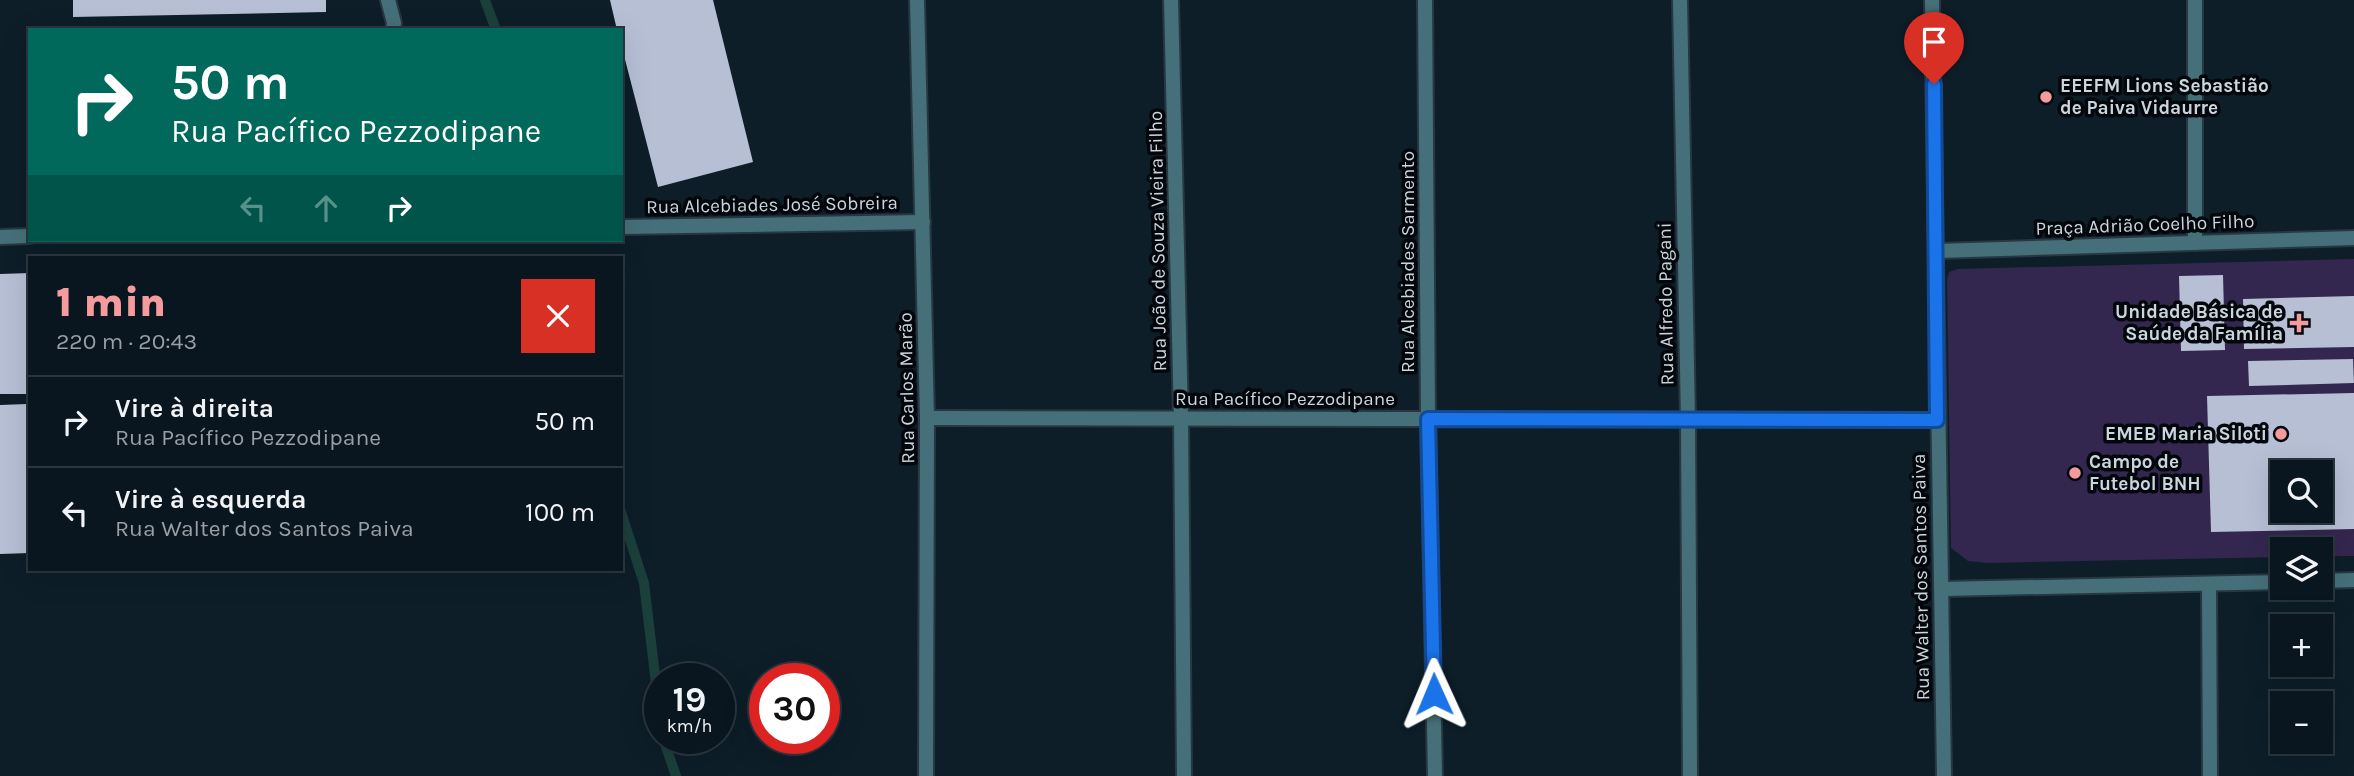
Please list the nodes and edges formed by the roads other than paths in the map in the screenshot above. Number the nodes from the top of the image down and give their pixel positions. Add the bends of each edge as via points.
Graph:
1 (388, 0) edge
2 (917, 0) edge
3 (1171, 0) edge
4 (1425, 0) edge
5 (1680, 0) edge
6 (1932, 0) edge
7 (2195, 0) edge
8 (393, 28) edge
9 (923, 222) junction
10 (623, 227) edge
11 (28, 236) edge
12 (0, 237) edge
13 (2354, 238) edge
14 (2195, 243) junction
15 (1937, 251) junction
16 (927, 418) junction
17 (1181, 418) junction
18 (1428, 419) junction
19 (1688, 419) junction
20 (1937, 420) junction
21 (2354, 580) edge
22 (2333, 581) edge
23 (2270, 582) edge
24 (2209, 584) junction
25 (1942, 589) junction
26 (926, 776) edge
27 (1185, 776) edge
28 (1436, 776) edge
29 (1690, 776) edge
30 (1944, 776) edge
31 (2210, 776) edge

1 - 8 street
2 - 9 street, Rua Carlos Marão
3 - 17 street, Rua João de Souza Vieira Filho
4 - 18 street, Rua Alcebiades Sarmento
5 - 19 street, Rua Alfredo Pagani
6 - 15 street, Rua Walter dos Santos Paiva
7 - 14 street
9 - 10 street, Rua Alcebiades José Sobreira
9 - 16 street, Rua Carlos Marão
11 - 12 street
13 - 14 street, Praça Adrião Coelho Filho
14 - 15 street, Praça Adrião Coelho Filho
15 - 20 street, Rua Walter dos Santos Paiva
16 - 17 street, Rua Pacífico Pezzodipane
16 - 26 street, Rua Carlos Marão
17 - 18 street, Rua Pacífico Pezzodipane
17 - 27 street, Rua João de Souza Vieira Filho
18 - 19 street, Rua Pacífico Pezzodipane
18 - 28 street, Rua Alcebiades Sarmento
19 - 20 street, Rua Pacífico Pezzodipane
19 - 29 street, Rua Alfredo Pagani
20 - 25 street, Rua Walter dos Santos Paiva
21 - 22 street
23 - 24 street
24 - 25 street
24 - 31 street
25 - 30 street, Rua Walter dos Santos Paiva

